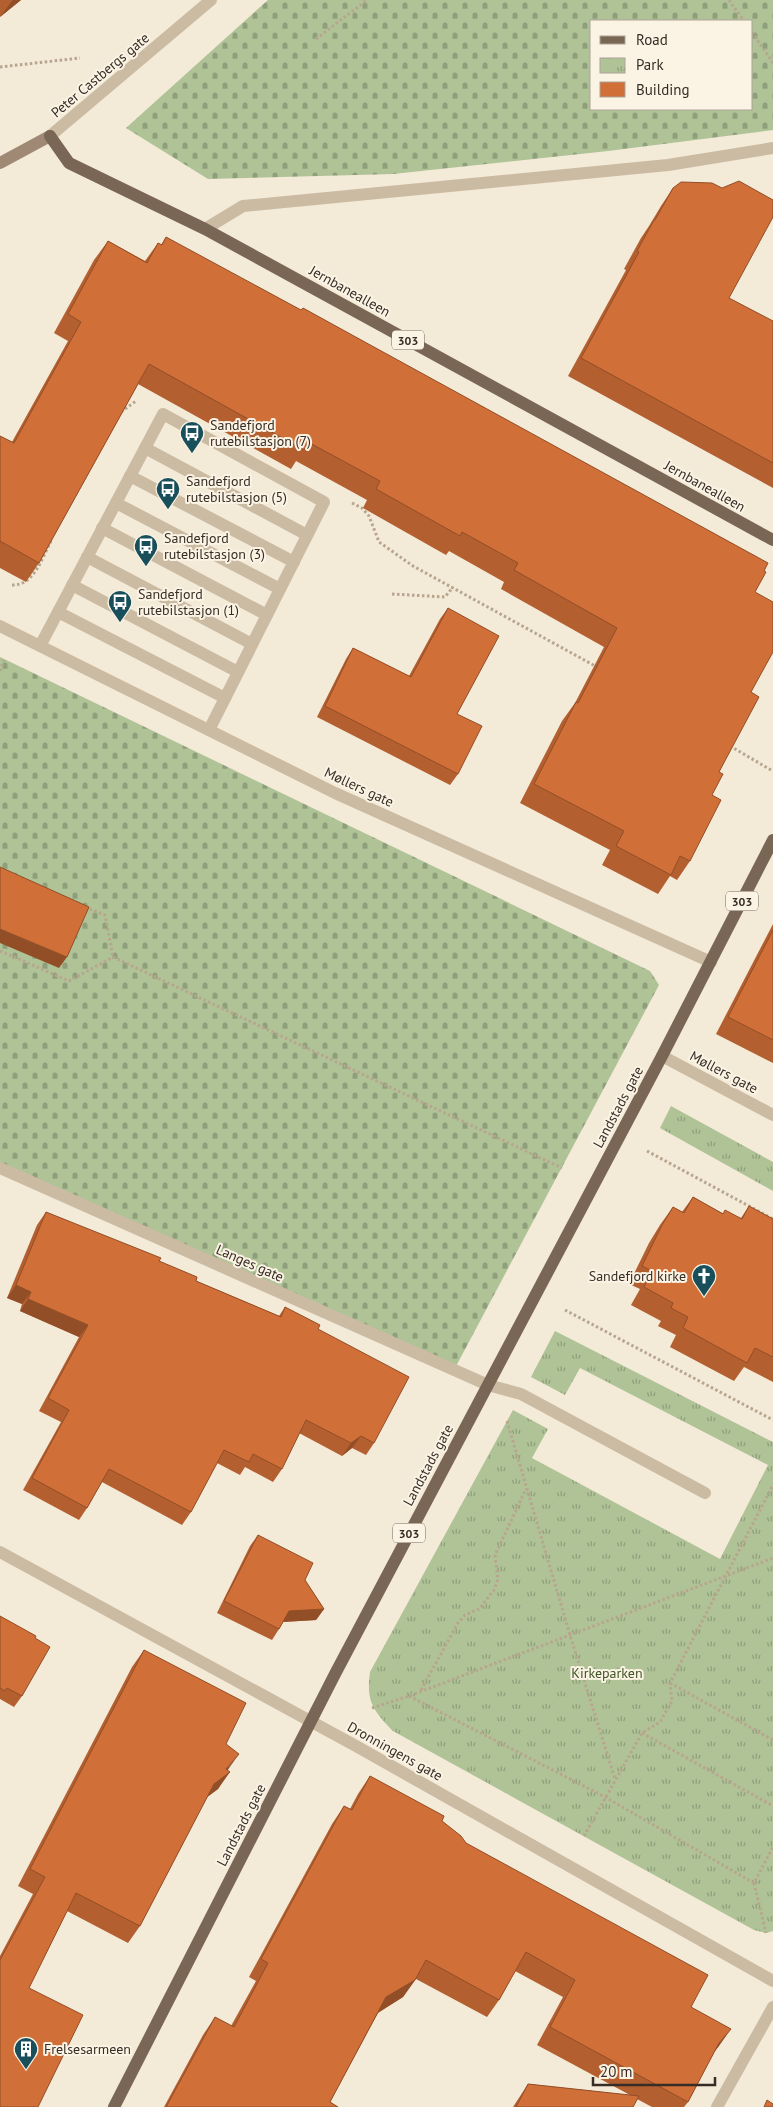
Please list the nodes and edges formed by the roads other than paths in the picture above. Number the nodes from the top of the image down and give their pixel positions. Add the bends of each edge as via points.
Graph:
1 (211, 0) edge
2 (50, 136) junction
3 (773, 148) edge
4 (0, 163) edge
5 (205, 229) junction
6 (145, 448) junction
7 (130, 476) junction
8 (116, 503) junction
9 (102, 528) junction
10 (307, 535) junction
11 (773, 540) edge
12 (87, 557) junction
13 (294, 562) junction
14 (72, 585) junction
15 (280, 589) junction
16 (58, 612) junction
17 (267, 615) junction
18 (0, 626) edge
19 (252, 644) junction
20 (40, 646) junction
21 (238, 672) junction
22 (225, 698) junction
23 (209, 730) junction
24 (773, 840) edge
25 (711, 962) junction
26 (662, 1056) junction
27 (773, 1115) edge
28 (0, 1168) edge
29 (488, 1385) junction
30 (705, 1493) dead end
31 (0, 1552) edge
32 (311, 1721) junction
33 (773, 1981) edge
34 (773, 2007) edge
35 (114, 2107) edge
36 (717, 2107) edge

1 - 2 street, Peter Castbergs gate
2 - 4 main road, Peter Castbergs gate
2 - 5 main road, Jernbanealleen / 303 via 69,163
3 - 5 street via 668,165 243,206
5 - 11 main road, Jernbanealleen / 303
6 - 7 street
6 - 10 street
6 - 10 street via 163,414 324,502
7 - 8 street
7 - 13 street
8 - 9 street
8 - 15 street
9 - 12 street
9 - 17 street
10 - 13 street
12 - 14 street
12 - 19 street
13 - 15 street
14 - 16 street
14 - 21 street
15 - 17 street
16 - 20 street
16 - 22 street
17 - 19 street
18 - 20 street, Møllers gate
19 - 21 street
20 - 23 street, Møllers gate
21 - 22 street
22 - 23 street
23 - 25 street, Møllers gate via 335,793
24 - 25 main road, Landstads gate / 303
25 - 26 main road, Landstads gate / 303
26 - 27 street, Møllers gate
26 - 29 main road, Landstads gate / 303
28 - 29 street, Langes gate
29 - 30 street, Langes gate via 521,1394
29 - 32 main road, Landstads gate / 303
31 - 32 street, Dronningens gate
32 - 33 street, Dronningens gate
32 - 35 main road, Landstads gate / 303
34 - 36 street

